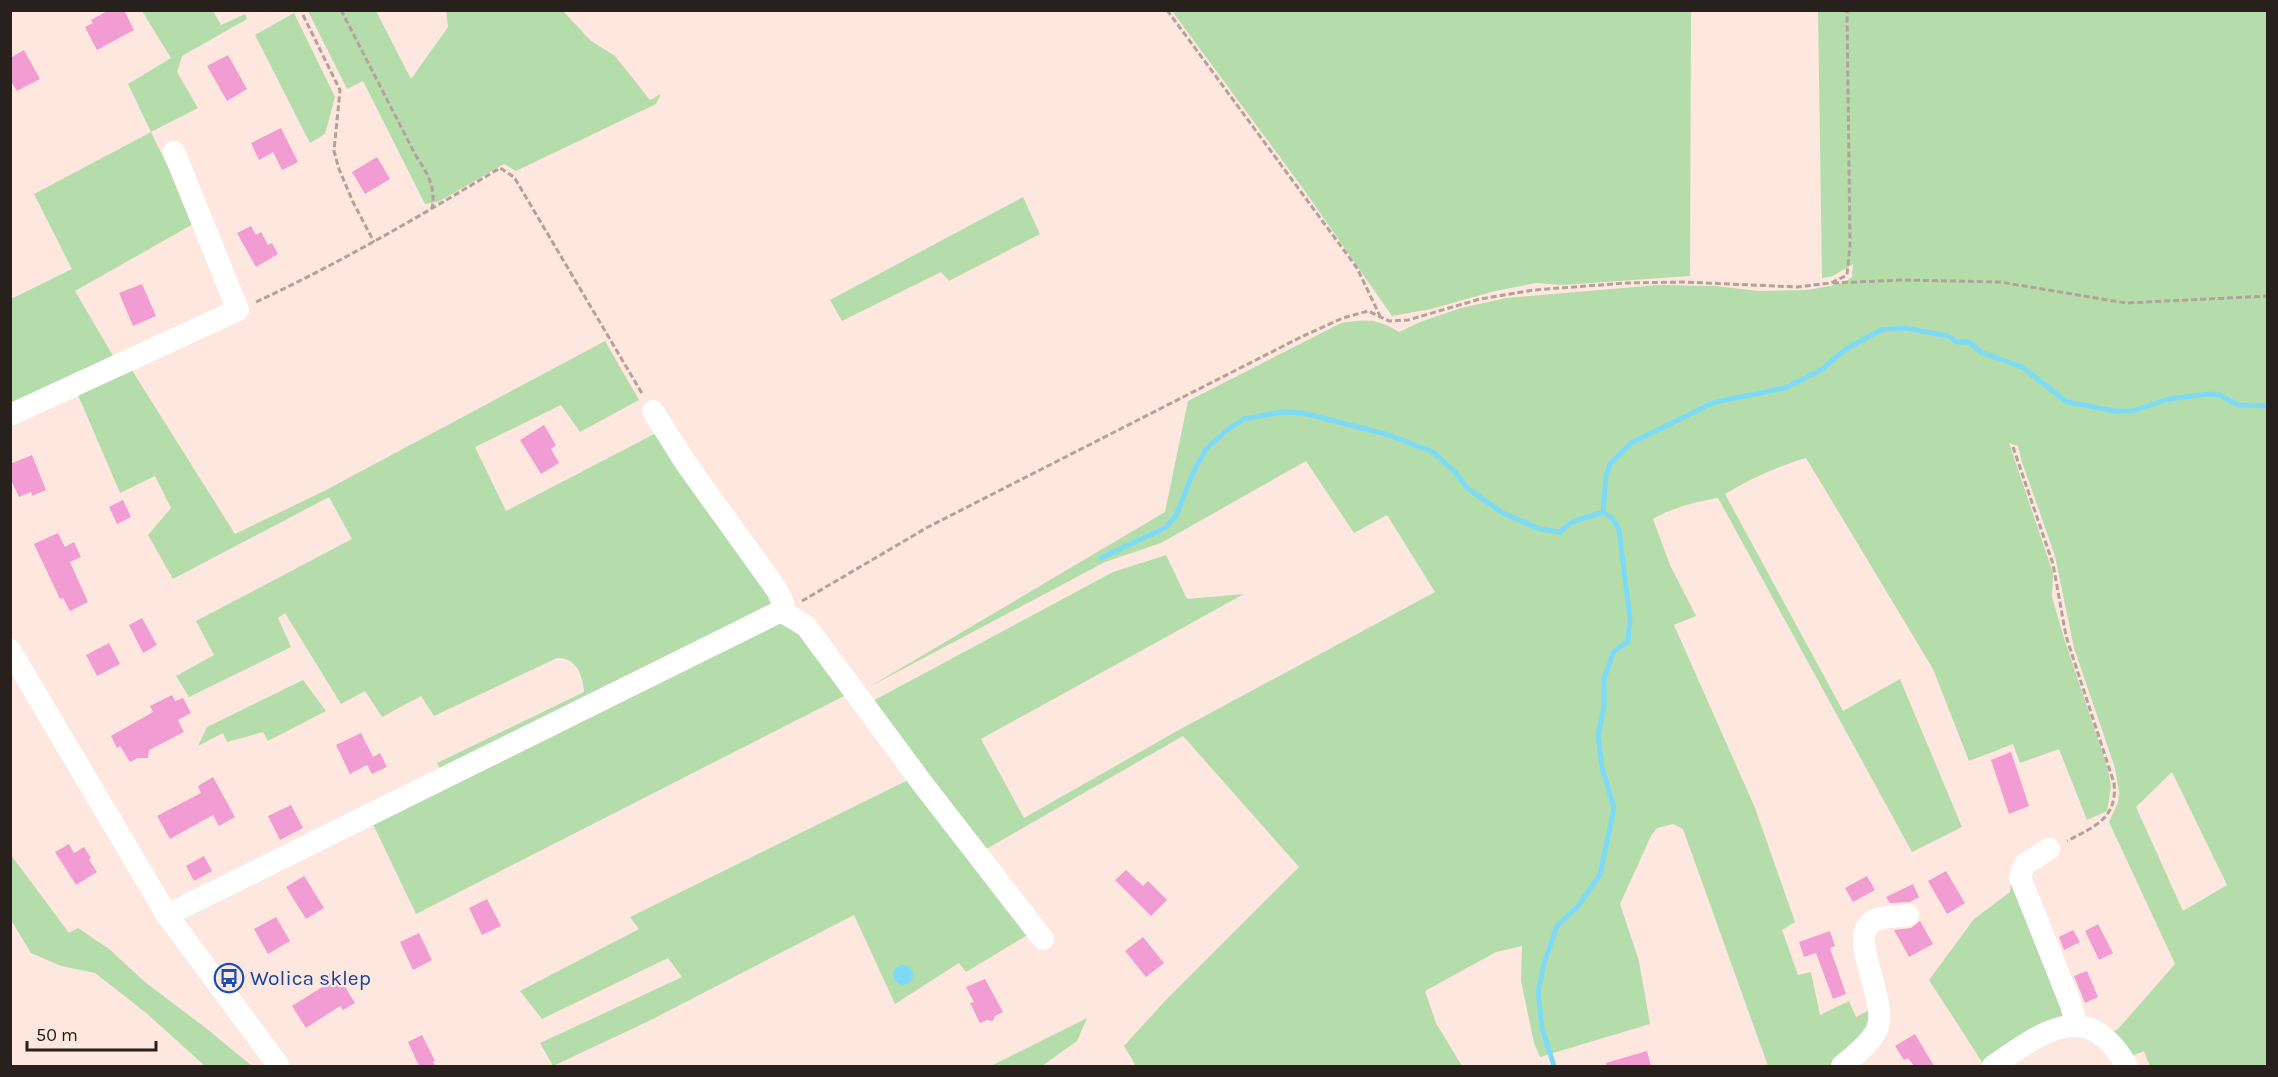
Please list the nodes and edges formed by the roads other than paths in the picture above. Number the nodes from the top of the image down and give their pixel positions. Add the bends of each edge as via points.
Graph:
1 (174, 152) dead end
2 (653, 411) road end
3 (10, 415) edge
4 (781, 611) junction
5 (10, 650) edge
6 (2049, 849) road end
7 (167, 915) junction
8 (1908, 915) dead end
9 (1043, 939) dead end
10 (2072, 1025) junction
11 (279, 1066) edge
12 (1842, 1066) edge
13 (1993, 1066) edge
14 (2127, 1066) edge

1 - 3 street via 238,310
2 - 4 street via 777,590 783,603
4 - 7 street
4 - 9 street via 806,626
5 - 7 street
6 - 10 street via 2024,866 2020,877 2071,1005
7 - 11 street
8 - 12 street via 1880,919 1866,929 1864,950 1879,1002 1879,1022 1872,1037
10 - 13 street via 2043,1034
10 - 14 street via 2103,1035

